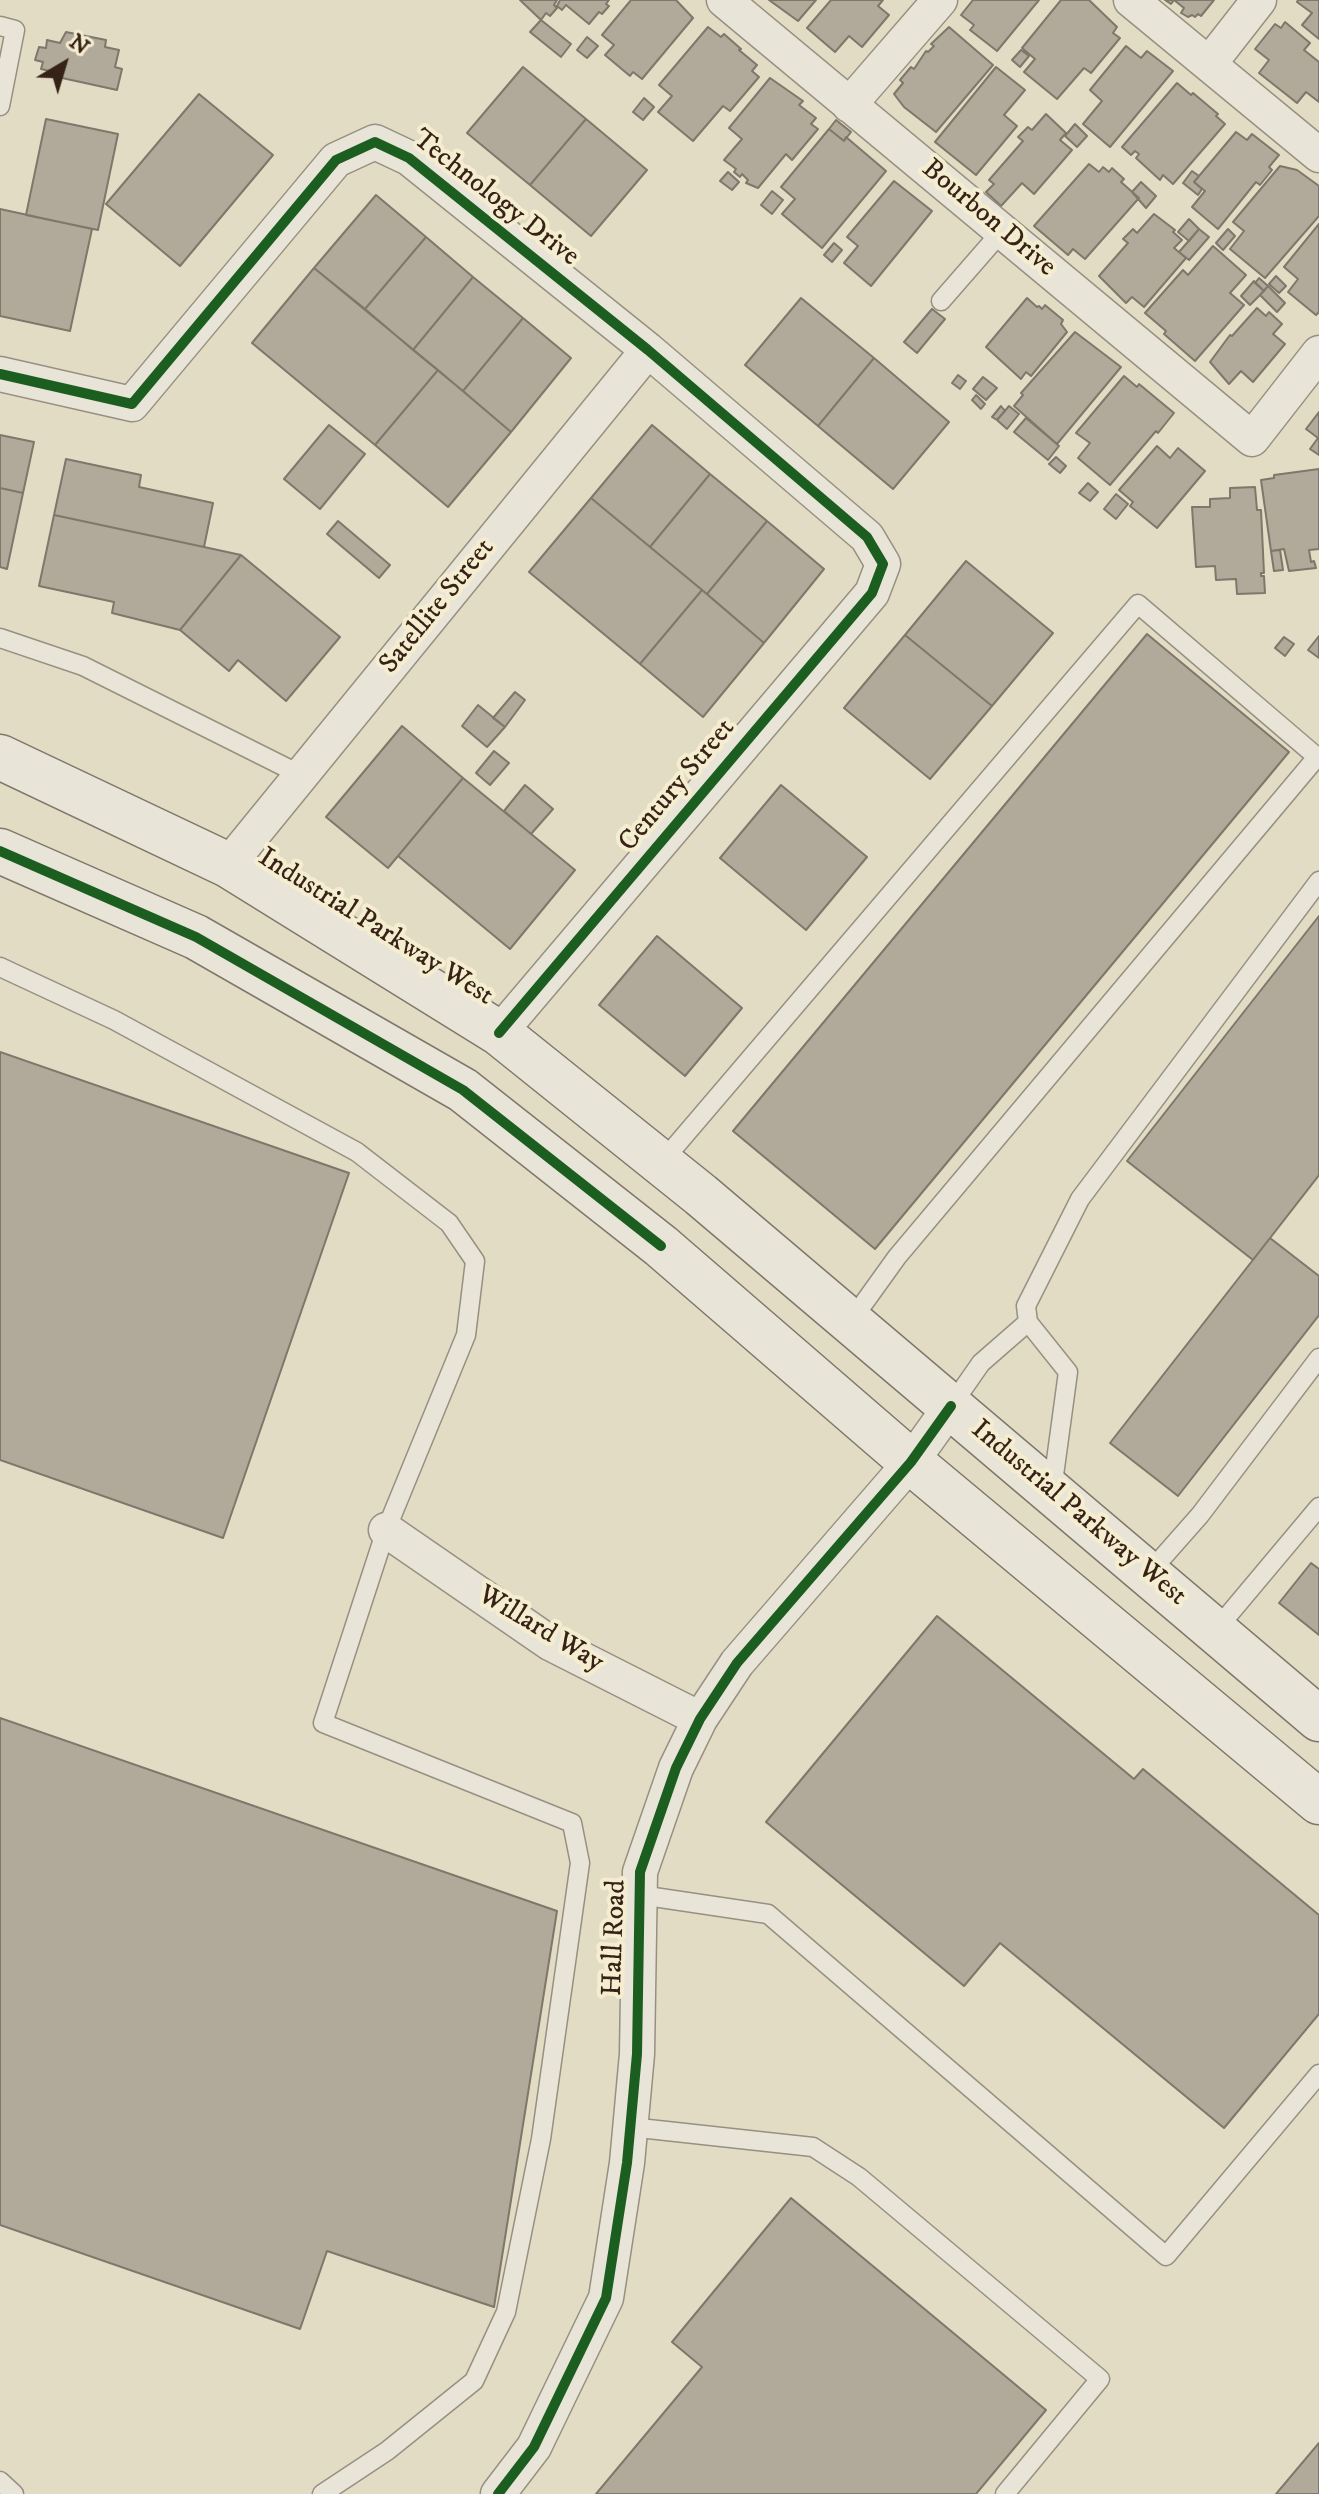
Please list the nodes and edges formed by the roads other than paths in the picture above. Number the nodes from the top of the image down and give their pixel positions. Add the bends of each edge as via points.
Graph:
1 (724, 0) edge
2 (940, 0) edge
3 (1131, 0) edge
4 (1259, 0) edge
5 (0, 26) edge
6 (1209, 64) junction
7 (849, 105) junction
8 (0, 106) edge
9 (1319, 155) edge
10 (1002, 231) junction
11 (941, 301) dead end
12 (648, 350) junction
13 (1319, 353) edge
14 (0, 374) edge
15 (883, 564) joint
16 (0, 638) edge
17 (0, 757) edge
18 (301, 775) junction
19 (0, 851) edge
20 (228, 865) junction
21 (1319, 881) edge
22 (0, 967) edge
23 (499, 1033) junction
24 (661, 1163) junction
25 (851, 1321) junction
26 (1028, 1322) junction
27 (1319, 1358) edge
28 (951, 1406) junction
29 (911, 1462) junction
30 (1052, 1492) junction
31 (1319, 1507) edge
32 (386, 1530) junction
33 (1148, 1574) junction
34 (1215, 1631) junction
35 (700, 1719) junction
36 (1319, 1719) edge
37 (1319, 1802) edge
38 (640, 1895) junction
39 (1319, 2074) edge
40 (630, 2127) junction
41 (0, 2481) edge
42 (14, 2494) edge
43 (322, 2494) edge
44 (498, 2494) edge
45 (1005, 2494) edge

1 - 7 street, Bourbon Drive
2 - 7 street
3 - 6 street
4 - 6 street
5 - 8 lane via 15,30
6 - 9 street
7 - 10 street, Bourbon Drive
10 - 11 lane
10 - 13 street, Bourbon Drive via 1252,439
12 - 14 street, Technology Drive via 409,158 375,142 336,160 132,404
12 - 15 street, Technology Drive via 867,537
12 - 18 street, Satellite Street
15 - 23 street, Century Street via 872,593
16 - 18 lane via 83,666
17 - 20 main road, Industrial Parkway West
18 - 20 street, Satellite Street
19 - 29 main road via 196,937 463,1090 661,1246
20 - 23 main road, Industrial Parkway West
21 - 26 lane via 1080,1199 1026,1306
22 - 32 lane via 114,1020 357,1152 449,1223 467,1248 475,1261 466,1335
23 - 24 main road, Industrial Parkway West
24 - 25 main road, Industrial Parkway West
24 - 25 lane via 1138,604 1317,757 897,1257
25 - 28 main road, Industrial Parkway West
26 - 28 lane via 981,1363
26 - 30 lane via 1068,1372
27 - 33 lane via 1200,1515
28 - 29 street, Hall Road
28 - 30 main road, Industrial Parkway West
29 - 35 street, Hall Road via 737,1663
29 - 37 main road
30 - 33 main road, Industrial Parkway West
31 - 34 lane
32 - 35 street, Willard Way via 550,1643
32 - 43 lane via 323,1723 572,1823 580,1863 541,2139 506,2312 474,2381 387,2451
33 - 34 main road, Industrial Parkway West
34 - 36 main road, Industrial Parkway West
35 - 38 street, Hall Road via 676,1768 640,1872
38 - 39 lane via 768,1914 1166,2256
38 - 40 street, Hall Road
40 - 44 street, Hall Road via 606,2298 534,2447
40 - 45 lane via 813,2147 859,2177 1100,2379
41 - 42 lane

